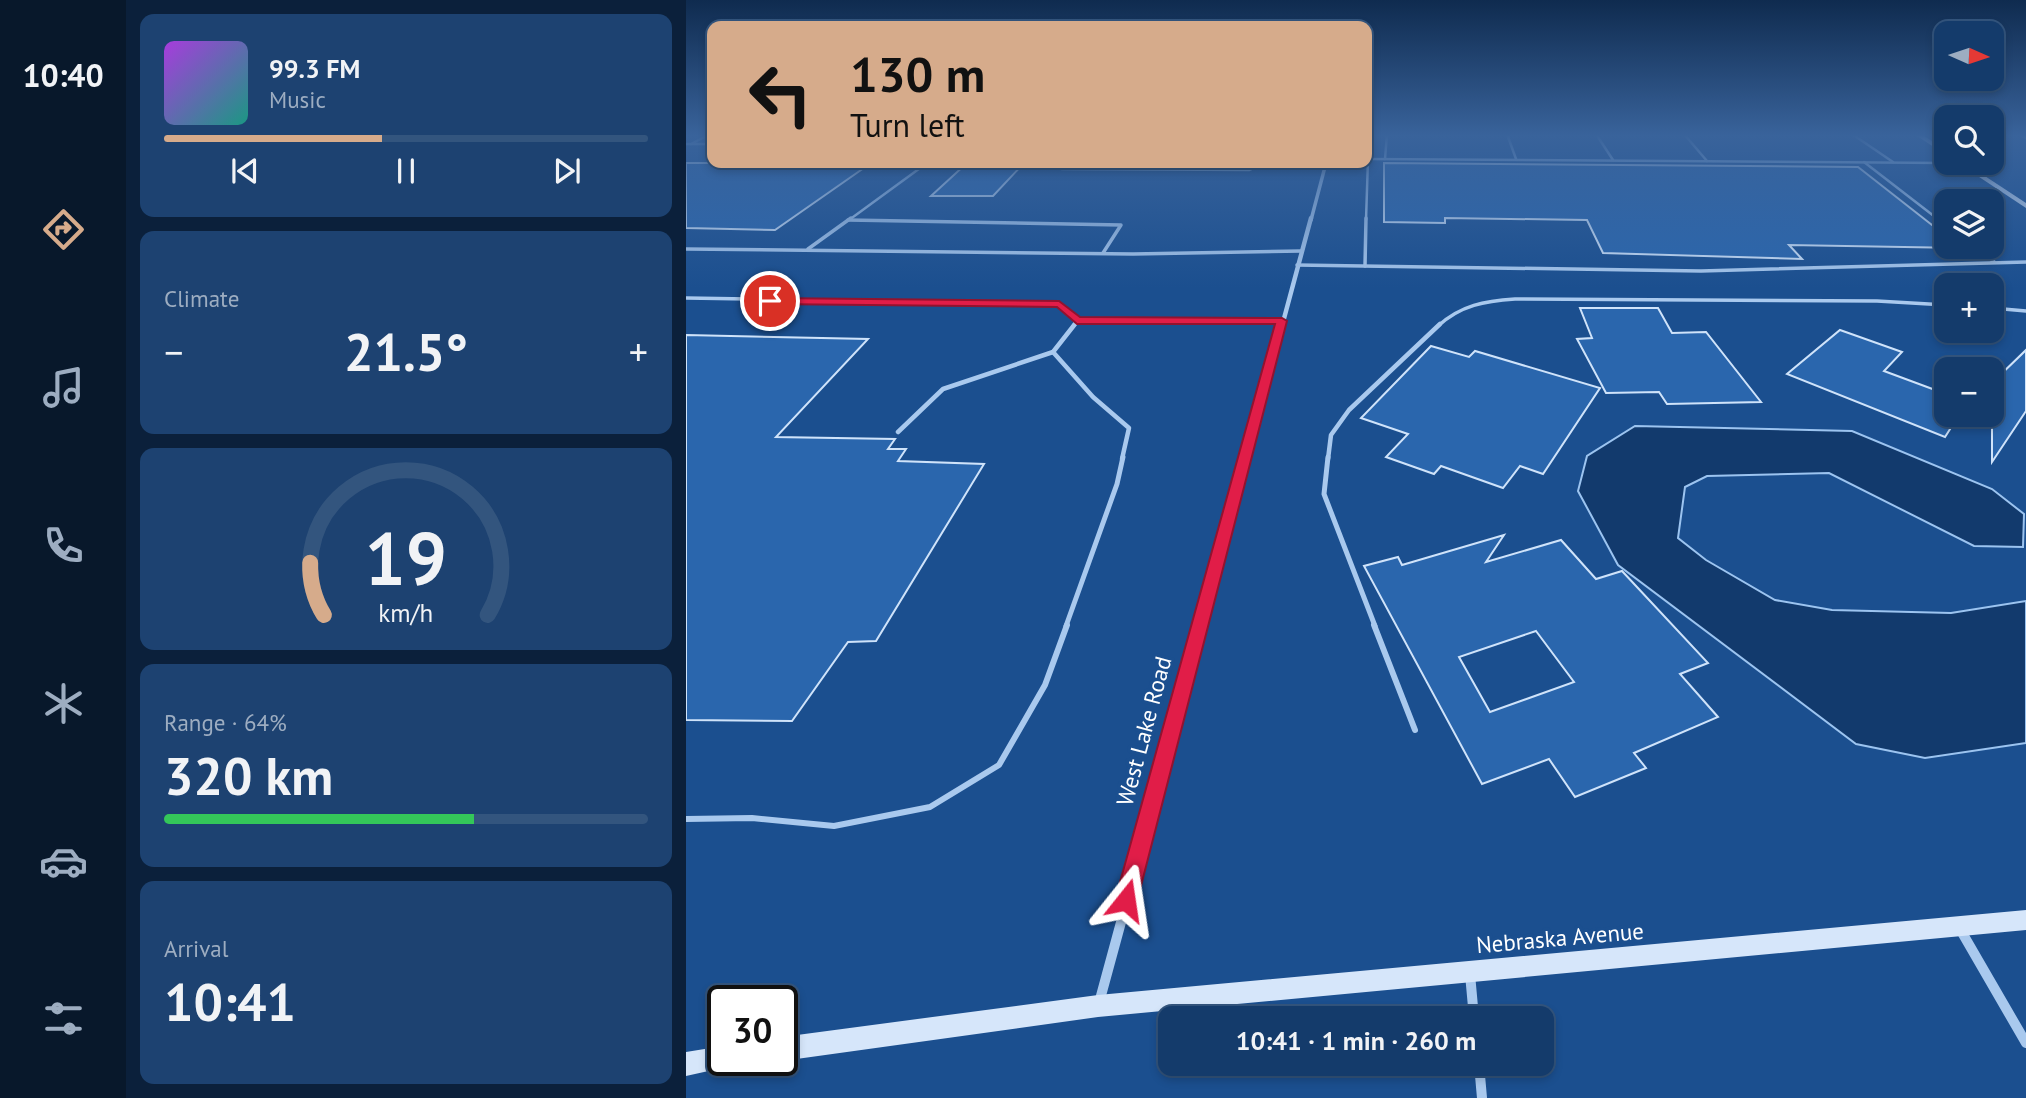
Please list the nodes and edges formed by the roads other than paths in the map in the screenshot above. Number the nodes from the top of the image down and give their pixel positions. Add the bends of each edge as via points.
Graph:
1 (896, 185) edge
2 (1320, 185) edge
3 (1367, 185) edge
4 (1894, 185) edge
5 (1995, 185) edge
6 (2026, 206) edge
7 (1934, 216) edge
8 (848, 220) junction
9 (686, 249) edge
10 (807, 250) junction
11 (1301, 251) junction
12 (1103, 253) junction
13 (1990, 259) edge
14 (1994, 262) junction
15 (2026, 262) edge
16 (1297, 265) junction
17 (1365, 266) junction
18 (686, 298) edge
19 (1934, 304) edge
20 (2004, 308) edge
21 (2026, 311) edge
22 (1077, 321) junction
23 (1282, 321) junction
24 (1053, 352) junction
25 (898, 432) dead end
26 (1415, 730) dead end
27 (686, 818) edge
28 (2026, 920) edge
29 (1959, 929) junction
30 (1470, 973) junction
31 (1098, 1006) junction
32 (1473, 1006) edge
33 (2026, 1043) edge
34 (798, 1047) edge
35 (707, 1061) edge
36 (686, 1064) edge
37 (1480, 1076) edge
38 (1482, 1098) edge

1 - 8 lane
2 - 11 street, West Lake Road
3 - 17 lane
4 - 7 lane
5 - 6 street
8 - 10 lane
8 - 12 lane via 1121,225
9 - 10 lane
10 - 12 lane
11 - 12 lane
11 - 16 street, West Lake Road
13 - 14 lane
14 - 15 lane
14 - 17 lane via 1701,271
16 - 17 lane
16 - 23 street, West Lake Road
18 - 22 lane via 1059,304
19 - 26 lane via 1515,299 1479,302 1450,315 1349,410 1331,435 1324,494
20 - 21 lane
22 - 23 lane
22 - 24 lane
23 - 31 street, West Lake Road
24 - 25 lane via 943,389
24 - 27 lane via 1093,397 1129,428 1117,484 1045,685 999,765 930,807 834,826 752,818
28 - 29 street, Nebraska Avenue
29 - 30 street, Nebraska Avenue
29 - 33 street
30 - 31 street, Nebraska Avenue
30 - 32 street
31 - 34 street
35 - 36 street
37 - 38 street

